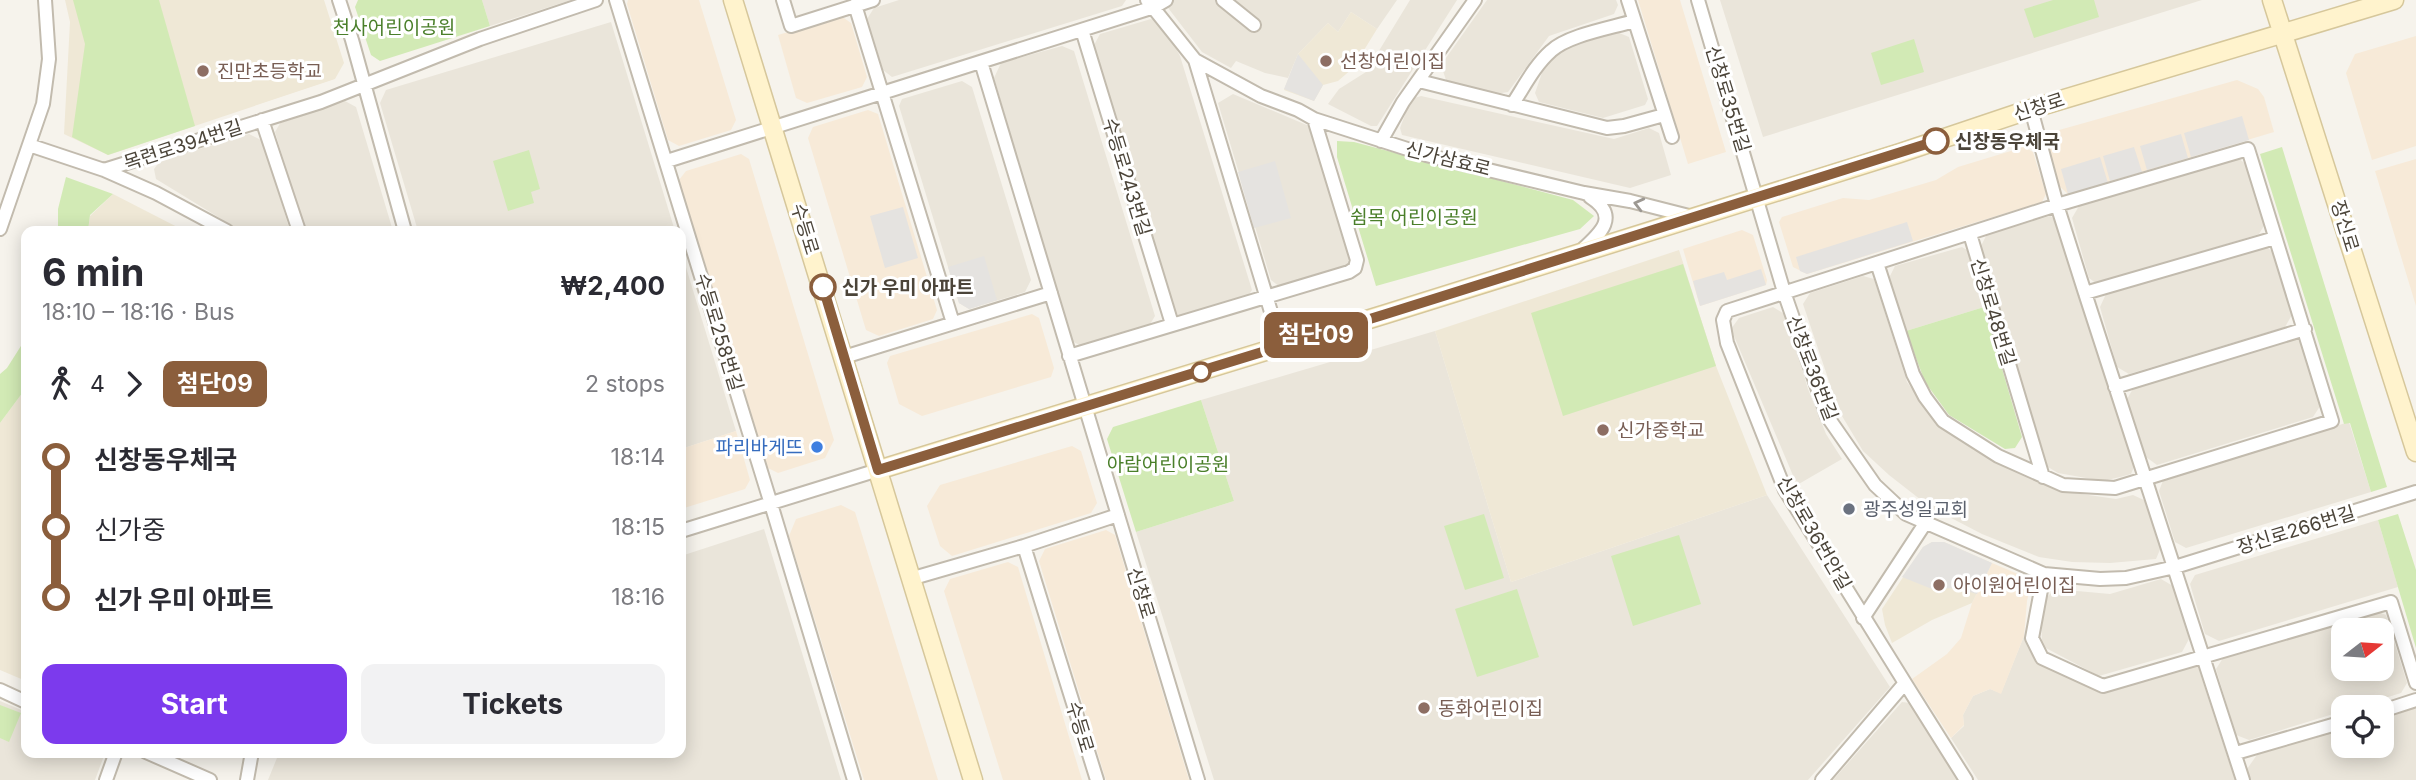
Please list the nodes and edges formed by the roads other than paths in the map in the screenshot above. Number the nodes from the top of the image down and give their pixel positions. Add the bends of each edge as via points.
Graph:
1 (45, 0) edge
2 (339, 0) edge
3 (596, 0) edge
4 (616, 0) edge
5 (733, 0) edge
6 (783, 0) edge
7 (873, 0) edge
8 (1166, 0) edge
9 (1223, 0) edge
10 (1475, 0) edge
11 (1628, 0) edge
12 (1698, 0) edge
13 (2273, 0) edge
14 (2395, 0) edge
15 (1150, 4) edge
16 (855, 5) junction
17 (1634, 21) junction
18 (1254, 25) dead end
19 (1082, 30) junction
20 (2282, 33) junction
21 (1195, 60) junction
22 (981, 62) junction
23 (1419, 81) junction
24 (364, 84) junction
25 (883, 94) junction
26 (1513, 105) junction
27 (2031, 109) junction
28 (1664, 115) junction
29 (1314, 119) junction
30 (262, 120) junction
31 (773, 127) junction
32 (1672, 137) dead end
33 (1381, 141) junction
34 (29, 145) junction
35 (667, 161) junction
36 (104, 170) junction
37 (1584, 194) junction
38 (1758, 197) junction
39 (2057, 205) junction
40 (1693, 217) junction
41 (218, 226) edge
42 (297, 226) edge
43 (404, 226) edge
44 (0, 229) edge
45 (1969, 234) junction
46 (2275, 238) junction
47 (1581, 251) junction
48 (1877, 263) junction
49 (1784, 292) junction
50 (1051, 293) junction
51 (2085, 293) junction
52 (1266, 297) junction
53 (953, 323) junction
54 (1172, 324) junction
55 (2305, 329) junction
56 (1281, 345) junction
57 (1069, 356) junction
58 (844, 357) junction
59 (2115, 387) junction
60 (1085, 407) junction
61 (2416, 452) edge
62 (878, 470) junction
63 (2043, 477) junction
64 (2144, 480) junction
65 (2416, 492) edge
66 (771, 503) junction
67 (1118, 515) junction
68 (1926, 522) junction
69 (686, 529) edge
70 (1024, 546) junction
71 (2175, 567) junction
72 (2044, 574) junction
73 (910, 579) junction
74 (1863, 618) junction
75 (2202, 656) junction
76 (1905, 683) junction
77 (2416, 683) edge
78 (0, 691) edge
79 (21, 700) edge
80 (2416, 701) edge
81 (2394, 707) edge
82 (2331, 725) edge
83 (2235, 753) junction
84 (114, 758) edge
85 (160, 758) edge
86 (251, 758) edge
87 (106, 780) edge
88 (210, 780) edge
89 (247, 780) edge
90 (854, 780) edge
91 (973, 780) edge
92 (1097, 780) edge
93 (1198, 780) edge
94 (1822, 780) edge
95 (1966, 780) edge
96 (2243, 780) edge

1 - 34 street via 49,59 43,104
2 - 24 street
3 - 24 street, 목련로394번길
4 - 35 street, 수등로258번길
5 - 31 main road, 수등로
6 - 16 street via 791,26
7 - 16 street
8 - 15 street
9 - 18 street
10 - 23 street
11 - 17 street
12 - 38 street, 신창로35번길
13 - 20 main road, 장신로
14 - 20 main road, 신창로
15 - 19 street
15 - 21 street, 신가삼효로
16 - 25 street
17 - 26 street via 1563,42 1551,50
17 - 28 street
19 - 22 street
19 - 54 street, 수등로243번길
20 - 27 main road, 신창로
20 - 61 main road, 장신로
21 - 29 street, 신가삼효로
21 - 52 street, 신가삼효로
22 - 25 street
22 - 50 street
23 - 26 street
23 - 33 street
24 - 30 street, 목련로394번길
24 - 43 street
25 - 31 street
25 - 53 street
26 - 28 street via 1607,128
27 - 38 main road, 신창로
27 - 39 street
28 - 32 street
29 - 33 street, 신가삼효로
29 - 52 street via 1357,260 1355,268
30 - 36 street, 목련로394번길
30 - 42 street, 목련로394번길
31 - 35 street
31 - 58 main road, 수등로
33 - 37 street, 신가삼효로
34 - 36 street, 목련로394번길
34 - 44 street
35 - 66 street, 수등로258번길
36 - 41 street, 목련로394번길
40 -> 37 street, 신가삼효로
37 - 47 street via 1601,204 1605,222 1603,230
38 - 40 main road, 신창로
38 - 49 street, 신창로36번길
39 - 45 street, 신창로48번길
39 - 46 street, 신창로48번길 via 2248,149
39 - 51 street
40 - 47 main road, 신창로
45 - 48 street, 신창로36번길
45 - 63 street, 신창로48번길
46 - 51 street
46 - 55 street, 신창로48번길
47 - 56 main road, 신창로
48 - 49 street, 신창로36번길
48 - 63 street, 신창로48번길 via 1913,374 1943,421 1998,456
49 - 68 street, 신창로36번길 via 1827,416 1875,485 1906,514
49 - 74 street, 신창로36번안길 via 1727,311 1723,330 1785,490
50 - 53 street
50 - 57 street
51 - 59 street
52 - 54 street
52 - 56 street, 신가삼효로
53 - 58 street
54 - 57 street
55 - 59 street
55 - 64 street, 신창로48번길 via 2332,421
56 - 60 main road, 신창로
57 - 60 street
58 - 62 main road, 수등로
59 - 64 street
60 - 62 main road, 신창로
60 - 67 street, 신창로
62 - 66 street
62 - 73 main road, 수등로
63 - 64 street, 신창로48번길 via 2086,488 2115,488
64 - 71 street
65 - 71 street, 장신로266번길
66 - 69 street
66 - 90 street, 수등로258번길
67 - 70 street
67 - 93 street, 신창로
68 - 72 street, 신창로36번길
68 - 74 street
70 - 73 street
70 - 92 street, 수등로
71 - 72 street, 신창로36번길 via 2126,578
71 - 75 street
72 - 75 street via 2032,638 2042,658 2104,686
73 - 91 main road, 수등로
74 - 76 street, 신창로36번안길
75 - 77 street via 2391,603
75 - 83 street
76 - 94 street
76 - 95 street, 신창로36번안길
78 - 79 street
80 - 81 street
82 - 83 street
83 - 96 street
84 - 87 street
85 - 88 street
86 - 89 street

